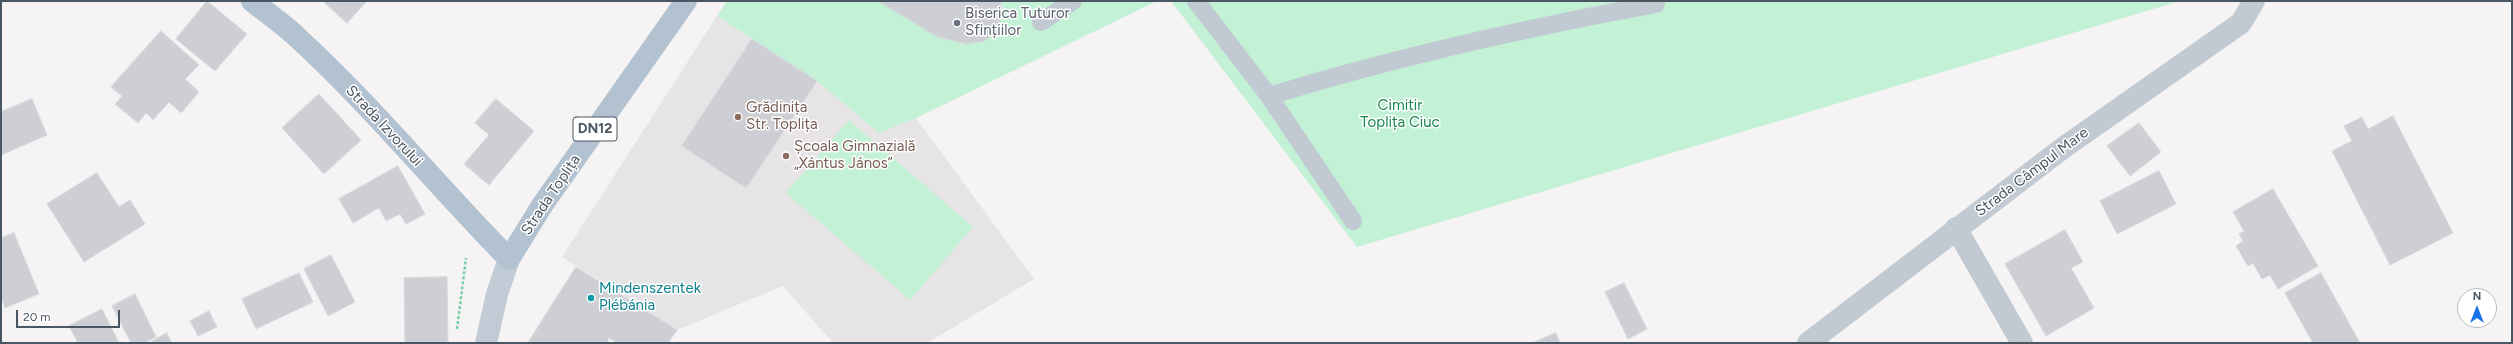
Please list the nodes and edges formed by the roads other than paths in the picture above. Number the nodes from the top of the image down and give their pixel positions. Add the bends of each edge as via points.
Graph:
1 (252, 1) edge
2 (686, 1) edge
3 (1074, 1) edge
4 (1196, 1) edge
5 (2254, 1) edge
6 (1657, 7) edge
7 (1041, 22) dead end
8 (1269, 96) junction
9 (1353, 221) dead end
10 (1956, 228) junction
11 (509, 259) junction
12 (486, 343) edge
13 (1808, 343) edge
14 (2022, 343) edge

1 - 11 main road, Strada Izvorului via 298,38 354,92 456,206
2 - 11 main road, Strada Toplița / DN12 via 542,204
3 - 7 lane
4 - 8 lane
5 - 10 street, Strada Câmpul Mare via 2241,22 2063,148
6 - 8 lane via 1534,27 1338,75
8 - 9 lane
10 - 13 street, Strada Câmpul Mare
10 - 14 street
11 - 12 main road, Strada Toplița / DN12 via 497,294

